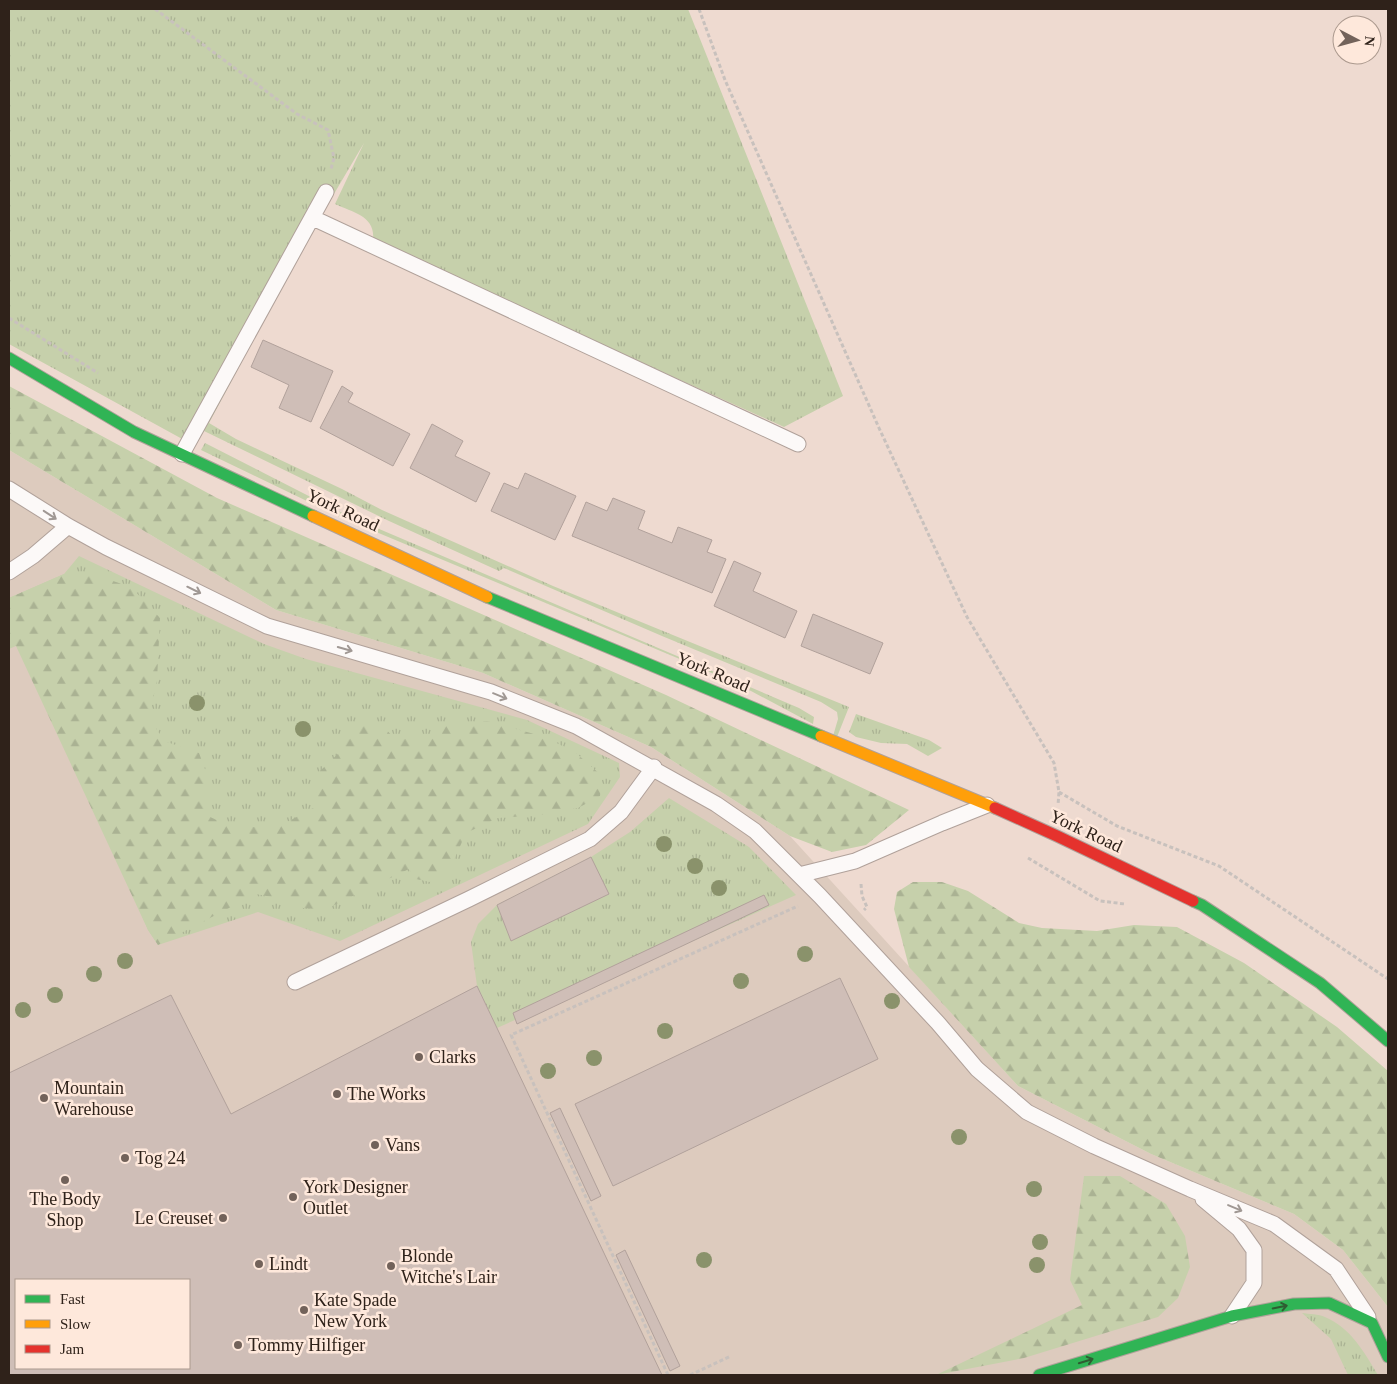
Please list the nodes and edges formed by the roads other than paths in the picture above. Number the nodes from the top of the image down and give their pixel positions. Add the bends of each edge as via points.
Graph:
1 (326, 192) road end
2 (313, 218) junction
3 (9, 358) edge
4 (798, 444) dead end
5 (182, 454) junction
6 (9, 489) edge
7 (68, 526) junction
8 (9, 572) edge
9 (654, 767) junction
10 (986, 805) junction
11 (800, 875) junction
12 (295, 982) dead end
13 (1388, 1041) edge
14 (1190, 1189) junction
15 (1232, 1316) junction
16 (1372, 1323) junction
17 (1388, 1356) edge
18 (1040, 1375) edge

1 - 2 lane
2 - 4 lane
2 - 5 lane
3 - 5 main road, York Road via 134,432
5 - 10 main road, York Road via 474,592
6 -> 7 lane
7 - 8 lane via 34,556
7 -> 9 lane via 267,626 491,692 576,726
9 - 11 lane via 755,831
9 - 12 lane via 621,812 590,839
10 - 11 lane via 855,861
10 - 13 main road, York Road via 1202,904 1320,984
11 - 14 lane via 977,1069 1027,1112
14 - 15 lane via 1239,1229 1254,1250 1254,1283
14 -> 16 lane via 1274,1224 1336,1269
15 -> 16 main road via 1294,1304 1329,1303
18 -> 15 main road
16 - 17 main road

